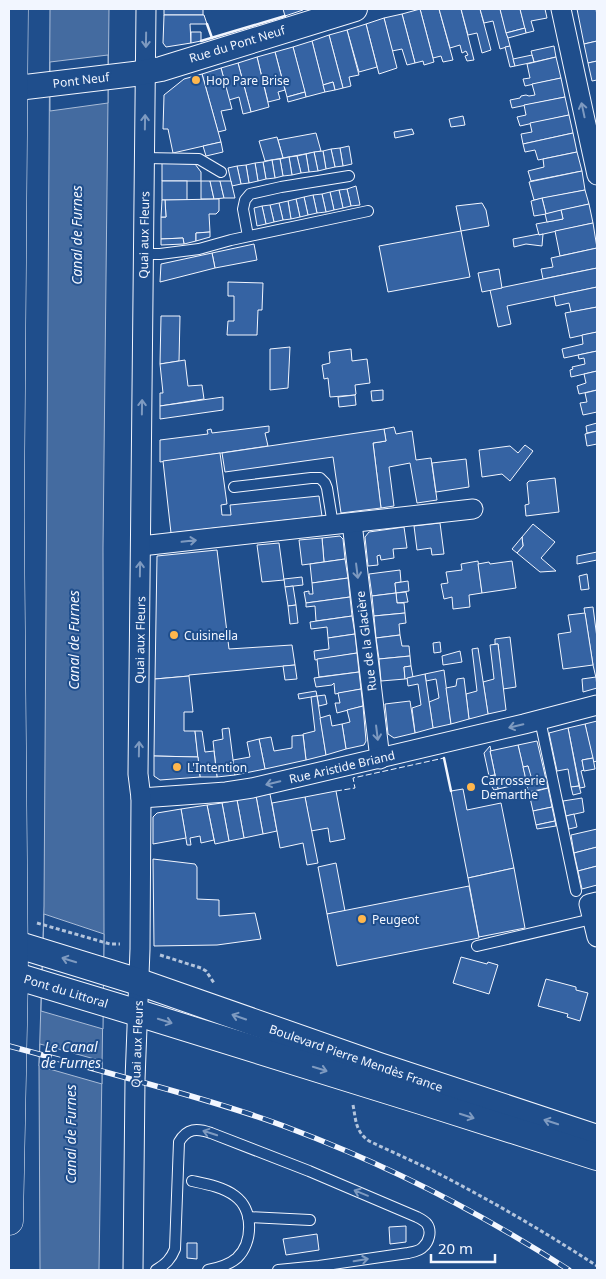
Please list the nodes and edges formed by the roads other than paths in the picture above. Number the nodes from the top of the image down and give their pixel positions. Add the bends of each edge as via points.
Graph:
1 (14, 9) edge
2 (146, 9) edge
3 (355, 9) edge
4 (561, 9) edge
5 (146, 72) junction
6 (119, 76) joint
7 (11, 89) edge
8 (145, 158) junction
9 (221, 172) dead end
10 (597, 175) edge
11 (349, 176) dead end
12 (368, 211) dead end
13 (248, 236) junction
14 (144, 254) junction
15 (234, 487) dead end
16 (474, 509) dead end
17 (342, 524) junction
18 (141, 546) junction
19 (10, 669) edge
20 (597, 705) edge
21 (540, 720) junction
22 (380, 759) junction
23 (141, 798) junction
24 (591, 915) edge
25 (11, 942) edge
26 (477, 946) dead end
27 (11, 975) edge
28 (127, 979) junction
29 (128, 1010) junction
30 (597, 1138) edge
31 (597, 1157) edge
32 (192, 1181) dead end
33 (248, 1216) junction
34 (310, 1220) dead end
35 (9, 1221) edge
36 (133, 1270) edge
37 (156, 1270) edge
38 (208, 1270) edge
39 (278, 1270) edge

1 - 7 main road
2 -> 5 street, Quai aux Fleurs
3 - 5 street, Rue du Pont Neuf
10 -> 4 street
5 - 6 street, Rue du Pont Neuf
8 -> 5 street, Quai aux Fleurs
6 - 7 street, Pont Neuf
7 - 19 main road
8 - 9 lane via 199,159
8 - 14 street, Quai aux Fleurs
11 - 13 lane via 250,194 243,208
12 - 13 lane
13 - 14 lane via 185,251
18 -> 14 street, Quai aux Fleurs
15 - 17 lane via 320,478
16 - 17 street
18 -> 17 street
17 -> 22 street, Rue de la Glacière
23 -> 18 street, Quai aux Fleurs via 138,774
19 - 25 main road
20 - 21 street, Rue Aristide Briand
21 -> 22 street, Rue Aristide Briand
21 - 24 lane
22 -> 23 street, Rue Aristide Briand via 240,790
23 - 28 street, Quai aux Fleurs
24 - 26 lane
25 - 27 main road
28 -> 25 main road
27 - 29 main road, Pont du Littoral
27 - 35 main road
28 - 29 street, Quai aux Fleurs
30 -> 28 main road, Boulevard Pierre Mendès France
29 -> 31 main road, Boulevard Pierre Mendès France
29 - 36 street, Quai aux Fleurs via 135,1080
32 - 33 lane via 236,1196
33 - 34 lane
33 - 38 lane via 249,1229 241,1253 228,1264
39 -> 37 lane via 408,1253 424,1247 429,1236 428,1225 417,1217 309,1171 204,1130 195,1130 182,1136 179,1142 175,1249 168,1263

